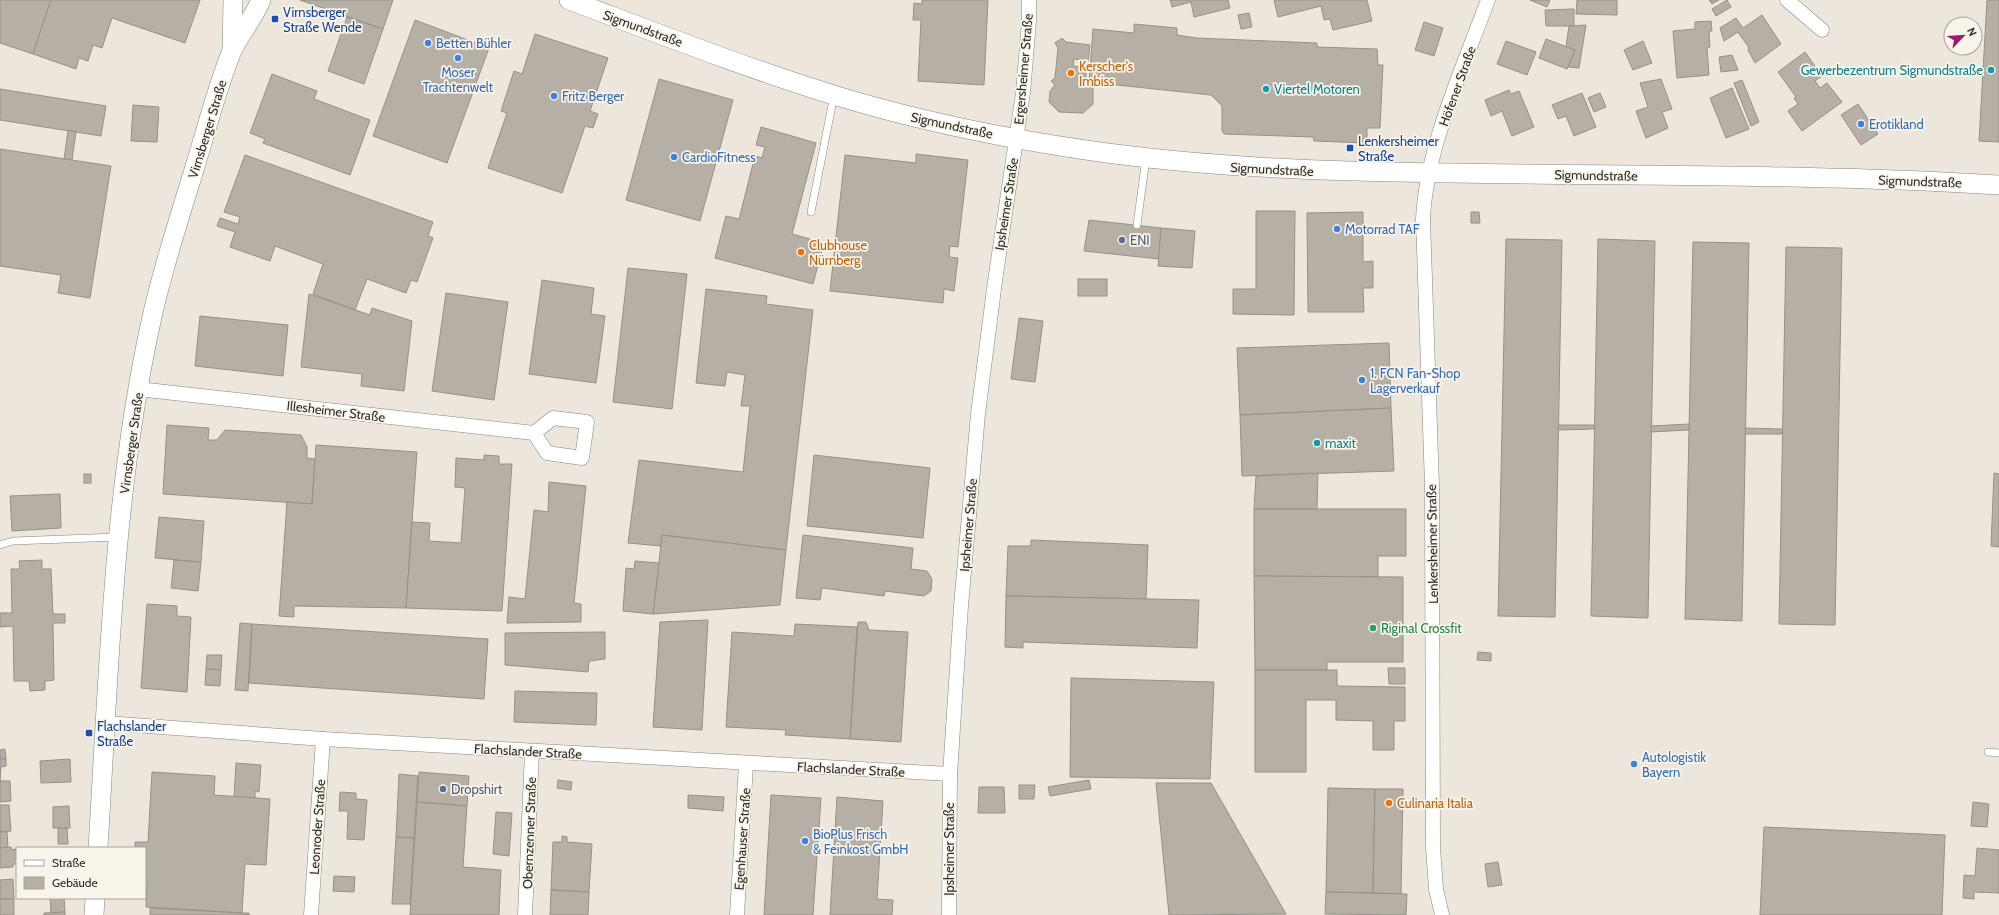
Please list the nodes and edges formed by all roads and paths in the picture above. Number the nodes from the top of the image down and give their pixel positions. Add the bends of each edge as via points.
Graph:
1 (233, 0) edge
2 (261, 0) edge
3 (569, 0) edge
4 (1029, 0) edge
5 (1488, 0) edge
6 (1787, 0) edge
7 (1822, 30) dead end
8 (232, 51) junction
9 (834, 95) junction
10 (1016, 138) junction
11 (1146, 158) junction
12 (1429, 172) junction
13 (1999, 185) edge
14 (811, 212) dead end
15 (1137, 225) dead end
16 (138, 389) junction
17 (534, 433) dead end
18 (119, 537) junction
19 (0, 545) edge
20 (106, 723) junction
21 (323, 739) junction
22 (532, 751) junction
23 (1988, 752) dead end
24 (1999, 753) edge
25 (746, 764) junction
26 (950, 774) junction
27 (98, 847) edge
28 (95, 899) edge
29 (94, 915) edge
30 (311, 915) edge
31 (525, 915) edge
32 (737, 915) edge
33 (949, 915) edge
34 (1442, 915) edge

1 - 8 main road, Virnsberger Straße
2 - 8 main road, Virnsberger Straße
3 - 9 main road, Sigmundstraße
4 - 10 street, Ergersheimer Straße via 1026,69
5 - 12 street, Höfener Straße via 1440,133
6 - 7 street
8 - 16 main road, Virnsberger Straße via 163,273
9 - 10 main road, Sigmundstraße via 908,115
9 - 14 lane
10 - 11 main road, Sigmundstraße
10 - 26 street, Ipsheimer Straße via 978,414 960,606
11 - 12 main road, Sigmundstraße via 1265,169
11 - 15 lane
12 - 13 main road, Sigmundstraße via 1851,178
12 - 34 street, Lenkersheimer Straße via 1423,219 1432,486 1433,847 1436,889
16 - 17 street, Illesheimer Straße
16 - 18 main road, Virnsberger Straße
18 - 19 lane via 13,541
18 - 20 main road, Virnsberger Straße
20 - 21 street, Flachslander Straße
20 - 27 main road, Virnsberger Straße
21 - 22 street, Flachslander Straße
21 - 30 street, Leonroder Straße
22 - 25 street, Flachslander Straße
22 - 31 street, Obernzenner Straße
23 - 24 lane
25 - 26 street, Flachslander Straße
25 - 32 street, Egenhauser Straße
26 - 33 street, Ipsheimer Straße
28 - 29 main road

